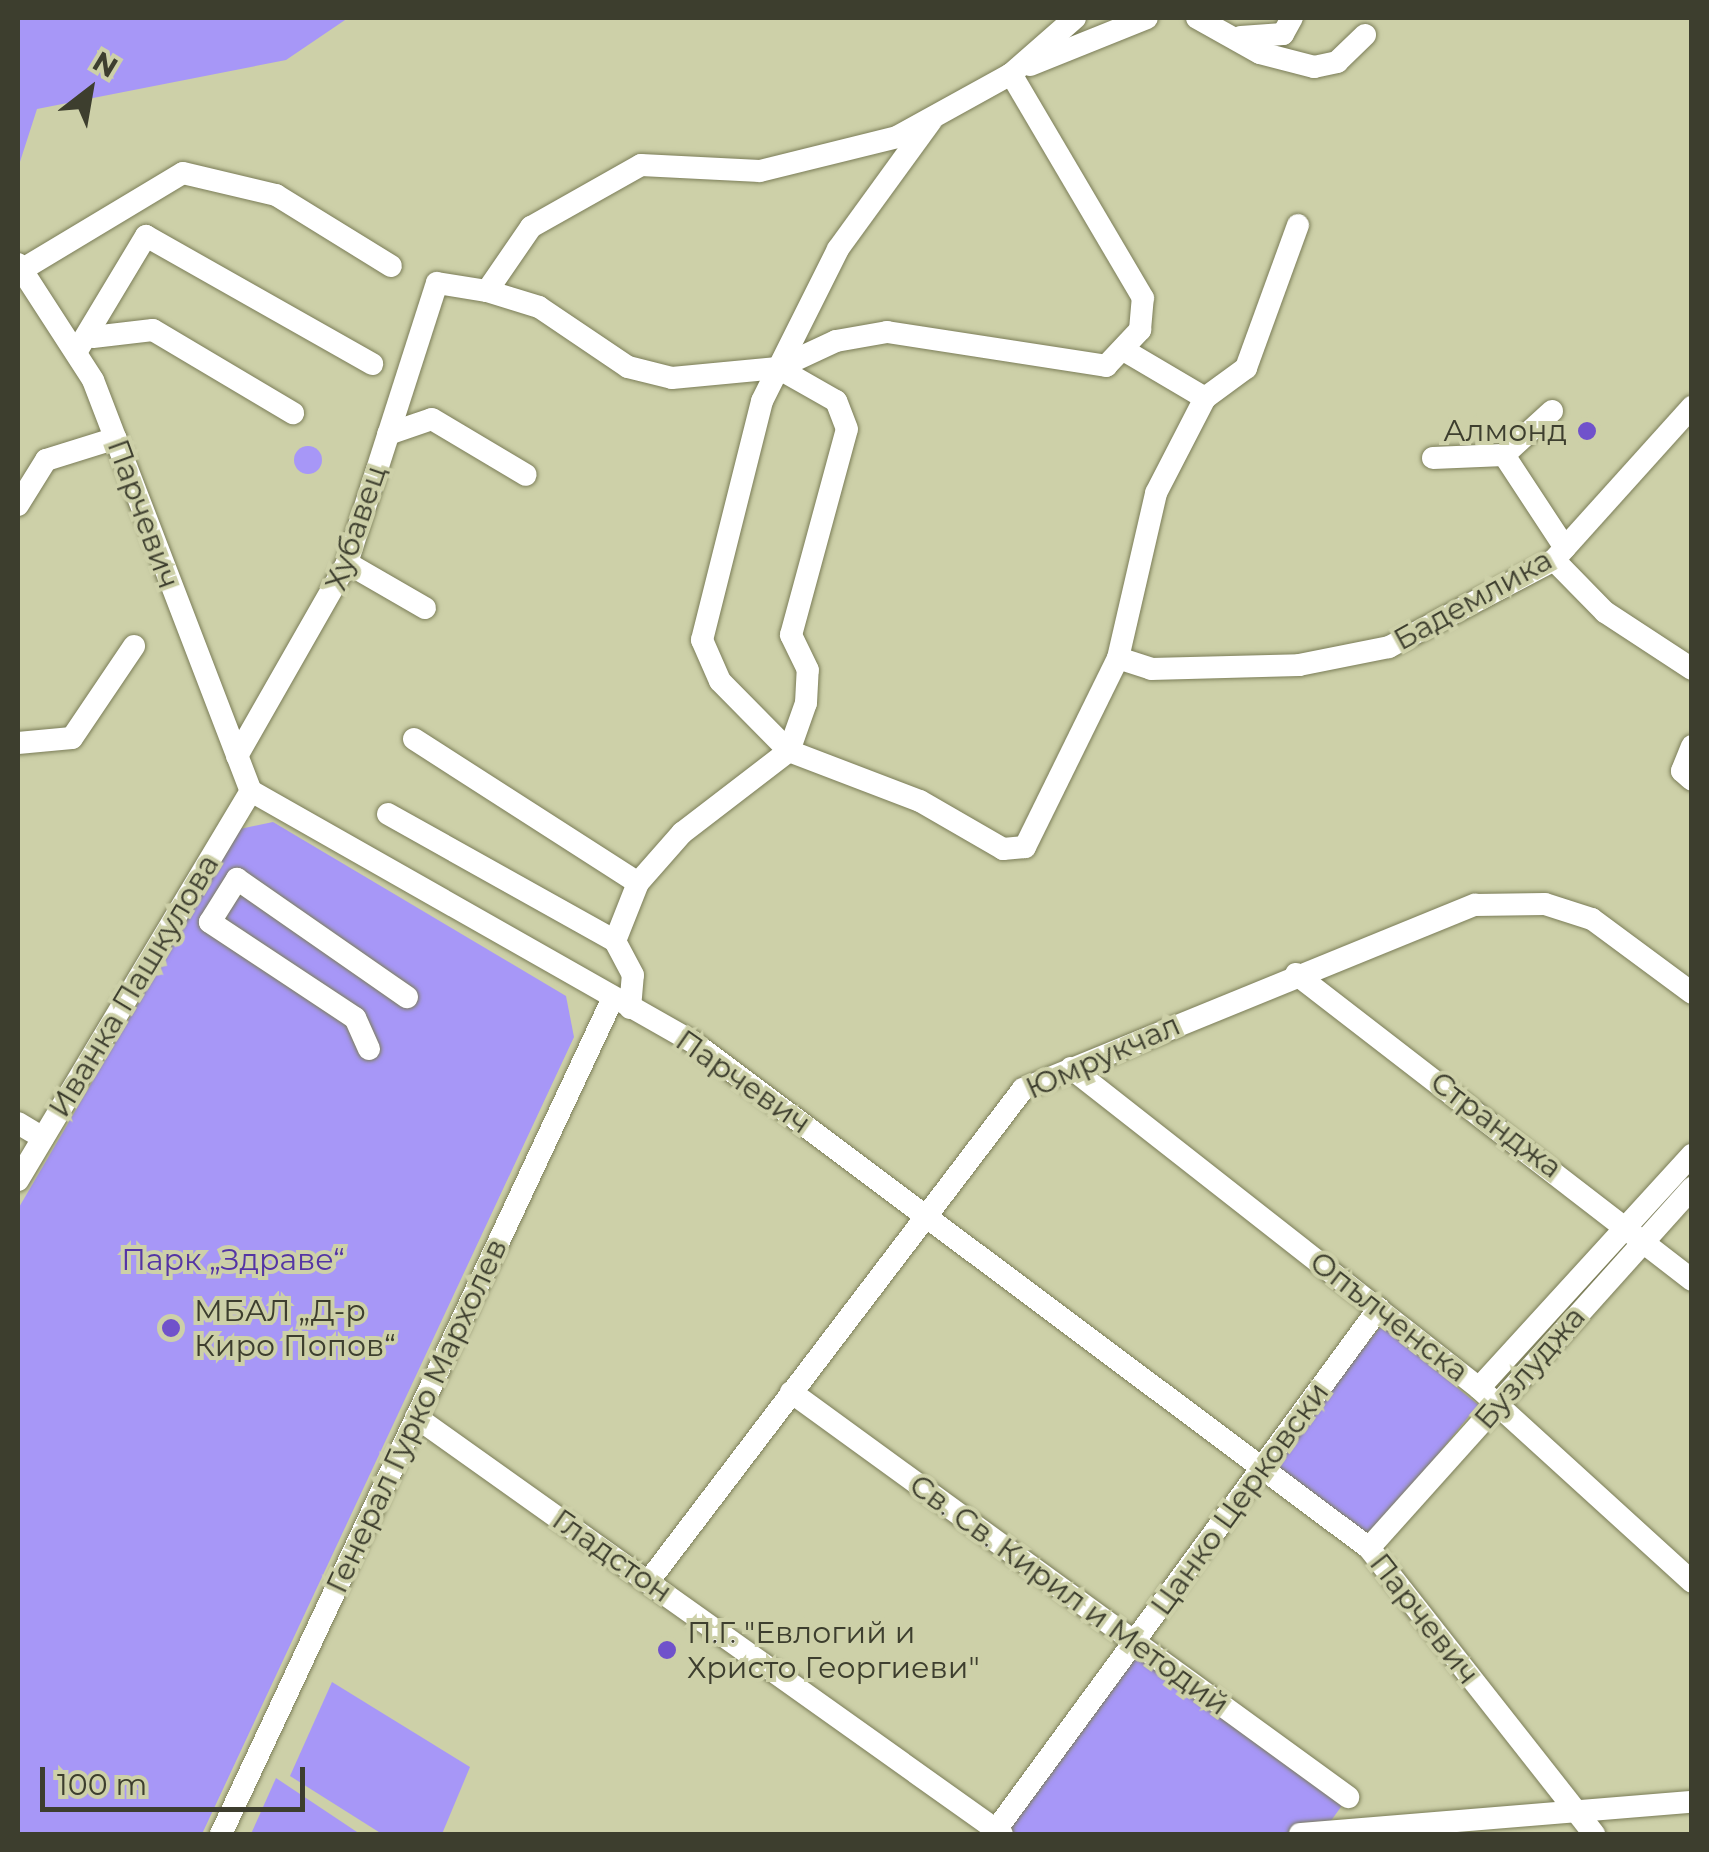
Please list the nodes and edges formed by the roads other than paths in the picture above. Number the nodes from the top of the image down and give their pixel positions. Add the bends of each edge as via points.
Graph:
1 (1074, 18) edge
2 (1147, 18) edge
3 (1198, 18) edge
4 (1292, 18) edge
5 (1365, 35) dead end
6 (1232, 36) junction
7 (1012, 73) junction
8 (934, 116) junction
9 (1298, 225) dead end
10 (392, 266) dead end
11 (19, 268) edge
12 (487, 291) junction
13 (85, 343) junction
14 (1127, 352) junction
15 (372, 364) dead end
16 (778, 368) junction
17 (1205, 398) junction
18 (1692, 407) edge
19 (1552, 411) dead end
20 (293, 413) dead end
21 (388, 434) junction
22 (116, 438) junction
23 (1504, 455) junction
24 (1434, 458) dead end
25 (526, 475) dead end
26 (18, 505) edge
27 (1560, 554) junction
28 (347, 563) junction
29 (424, 608) dead end
30 (134, 646) dead end
31 (1118, 658) junction
32 (1692, 669) edge
33 (414, 739) dead end
34 (18, 742) edge
35 (1692, 746) edge
36 (790, 751) junction
37 (237, 756) junction
38 (1692, 780) edge
39 (250, 791) junction
40 (388, 814) dead end
41 (638, 883) junction
42 (615, 941) junction
43 (1296, 974) junction
44 (1692, 992) edge
45 (407, 998) dead end
46 (621, 1003) junction
47 (368, 1049) dead end
48 (1072, 1068) junction
49 (18, 1124) edge
50 (43, 1138) junction
51 (1692, 1155) edge
52 (18, 1180) edge
53 (1692, 1188) edge
54 (923, 1212) junction
55 (1624, 1221) junction
56 (1643, 1238) junction
57 (1692, 1280) edge
58 (1380, 1308) junction
59 (1479, 1388) junction
60 (791, 1392) junction
61 (1498, 1406) junction
62 (416, 1417) junction
63 (1263, 1467) junction
64 (1369, 1548) junction
65 (648, 1582) junction
66 (1692, 1582) edge
67 (1134, 1643) junction
68 (1348, 1797) dead end
69 (1692, 1802) edge
70 (1574, 1814) junction
71 (1392, 1831) edge
72 (997, 1833) edge
73 (221, 1834) edge
74 (1300, 1834) edge
75 (1594, 1834) edge

1 - 7 street
2 - 7 street
3 - 6 street
4 - 6 street via 1283,34 1265,40
5 - 6 street via 1337,62 1314,67
7 - 8 street
7 - 14 street via 1143,298
8 - 12 street via 896,137 788,168 641,164 531,227
8 - 16 street via 838,249
9 - 17 street via 1246,368
10 - 11 street via 276,195 183,174 156,182
11 - 13 street, Парчевич
12 - 16 street via 538,308 647,374
12 - 21 street, Хубавец via 437,283
13 - 15 street via 146,236
13 - 20 street via 153,330
13 - 22 street, Парчевич
14 - 16 street via 1106,366 888,332 836,341
14 - 17 street
16 - 36 street via 753,428 702,652
16 - 36 street via 836,401 847,428 791,635 808,670
17 - 31 street via 1147,515
18 - 27 street, Бадемлика
19 - 23 street
21 - 25 street via 432,419
21 - 28 street, Хубавец
22 - 26 street via 46,460
22 - 37 street, Парчевич
23 - 24 street
23 - 27 street
27 - 31 street, Бадемлика via 1370,655 1184,669
27 - 32 street via 1605,612
28 - 29 street
28 - 37 street, Хубавец via 320,624
30 - 34 street via 72,738
31 - 36 street via 1035,834 1016,852 920,801
33 - 41 street
35 - 38 street via 1682,771
36 - 41 street via 682,833
37 - 39 street, Парчевич
39 - 46 street, Парчевич
39 - 50 street, Иванка Пашкулова
40 - 42 street
41 - 42 street
42 - 46 street via 634,975
43 - 44 street, Юмрукчал via 1503,902 1592,919
43 - 48 street, Юмрукчал
43 - 55 street, Странджа
45 - 47 street via 238,879 210,922 355,1018
46 - 54 street, Парчевич via 693,1042
46 - 62 street, Генерал Гурко Мархолев
48 - 54 street, Юмрукчал via 1024,1089
48 - 58 street, Опълченска
49 - 50 street
50 - 52 street, Иванка Пашкулова
51 - 55 street, Бузлуджа
53 - 56 street, Бузлуджа
54 - 60 street, Юмрукчал
54 - 63 street, Парчевич
55 - 56 street, Странджа
55 - 59 street, Бузлуджа
56 - 57 street, Странджа
56 - 61 street, Бузлуджа
58 - 59 street, Опълченска
58 - 63 street, Цанко Церковски
59 - 61 street, Опълченска
60 - 65 street, Юмрукчал
60 - 67 street, Св. Св. Кирил и Методий
61 - 64 street, Бузлуджа
61 - 66 street, Опълченска
62 - 65 street, Гладстон
62 - 73 street, Генерал Гурко Мархолев
63 - 64 street, Парчевич
63 - 67 street, Цанко Церковски
64 - 70 street, Парчевич
65 - 72 street, Гладстон
67 - 68 street, Св. Св. Кирил и Методий
67 - 72 street, Цанко Церковски
69 - 70 street
70 - 71 street
70 - 75 street, Парчевич
71 - 74 street

